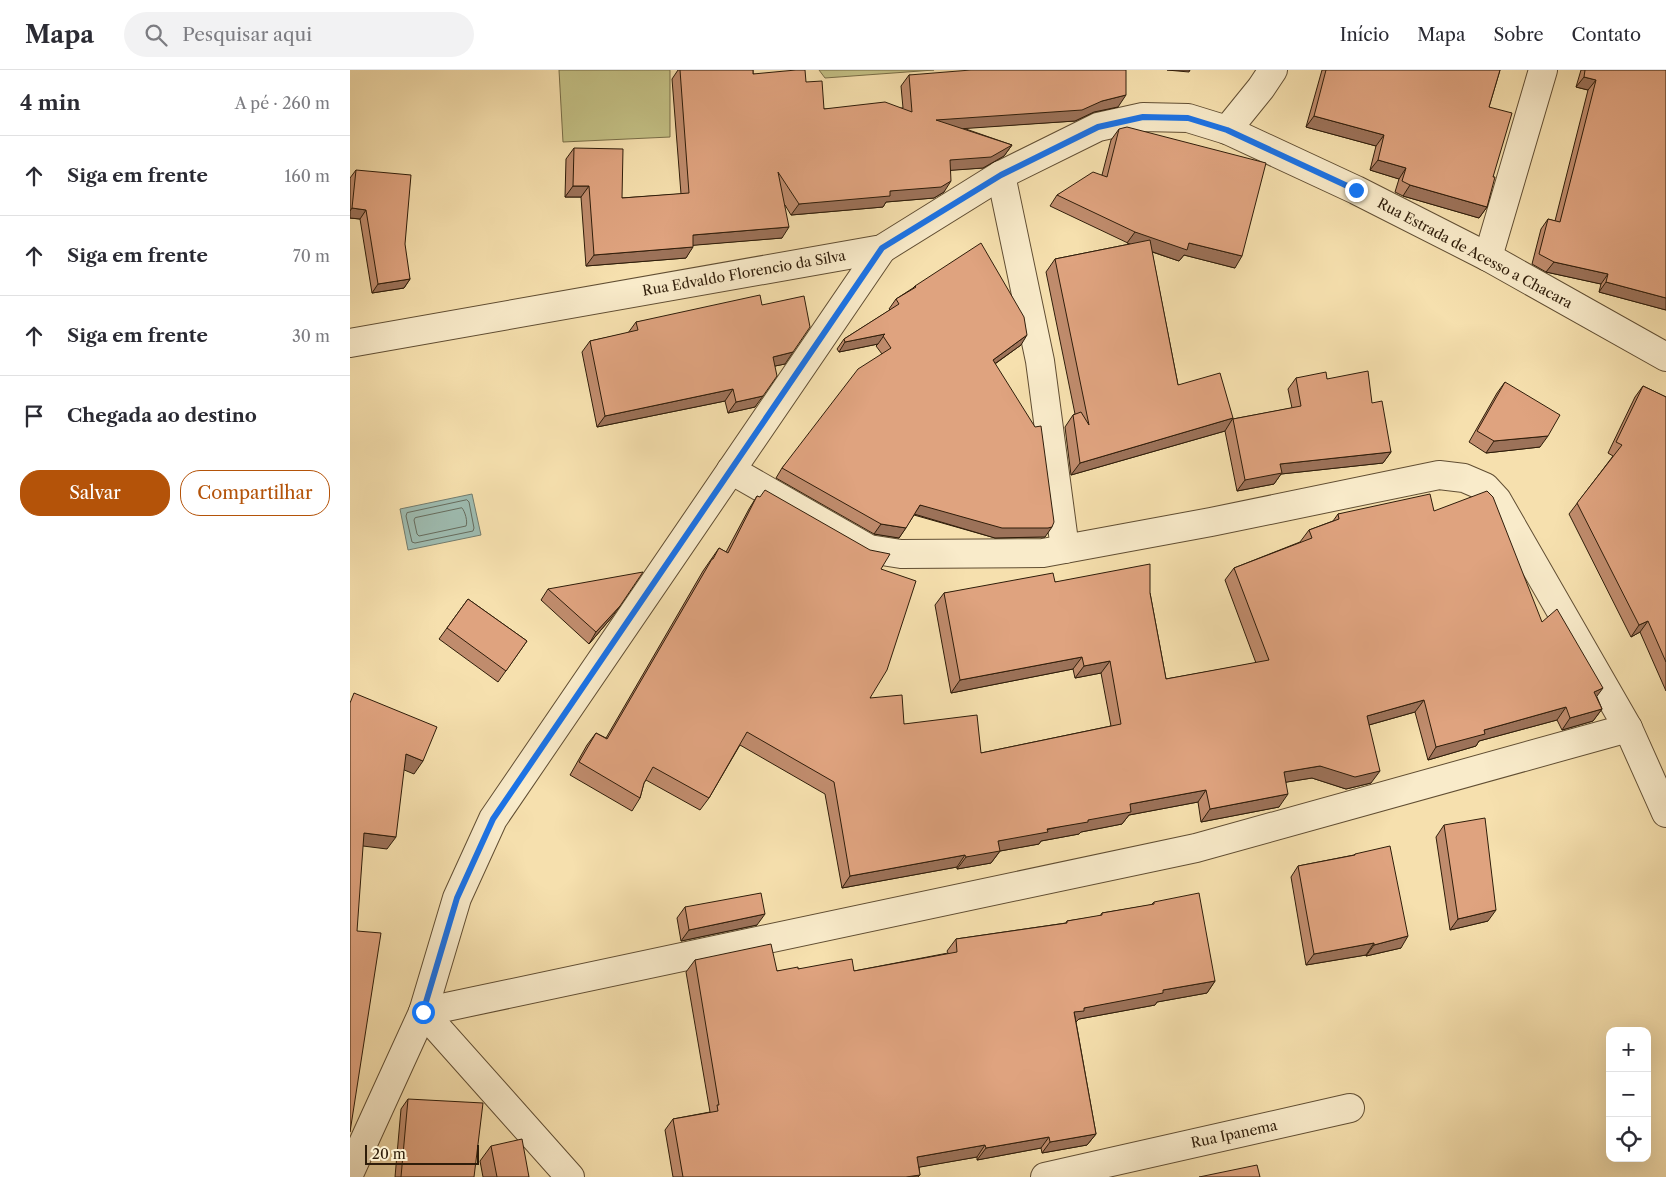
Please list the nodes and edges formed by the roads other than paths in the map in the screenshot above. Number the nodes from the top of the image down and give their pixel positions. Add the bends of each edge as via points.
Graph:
1 (1273, 70) edge
2 (1543, 70) edge
3 (1227, 130) junction
4 (1001, 175) junction
5 (882, 248) junction
6 (1488, 257) junction
7 (350, 343) edge
8 (1666, 357) edge
9 (731, 470) junction
10 (1066, 549) junction
11 (1628, 728) junction
12 (1666, 812) edge
13 (423, 1012) junction
14 (1350, 1108) dead end
15 (1120, 1168) edge
16 (350, 1172) edge
17 (570, 1177) edge
18 (1045, 1177) edge

1 - 3 street
2 - 6 street
3 - 4 street, Rua Edvaldo Florencio da Silva via 1188,118 1143,117 1098,127
3 - 6 street, Rua Estrada de Acesso a Chacara
4 - 5 street, Rua Edvaldo Florencio da Silva
4 - 10 street via 1040,361
5 - 7 street, Rua Edvaldo Florencio da Silva
5 - 9 street
6 - 8 street, Rua Estrada de Acesso a Chacara
9 - 10 street via 869,549 901,554 1043,553
9 - 13 street via 493,819 457,898
10 - 11 street via 1439,475 1464,478 1485,487 1497,500
11 - 12 street
11 - 13 street via 1196,848
13 - 16 street
13 - 17 street
14 - 15 street, Rua Ipanema
15 - 18 street, Rua Ipanema

